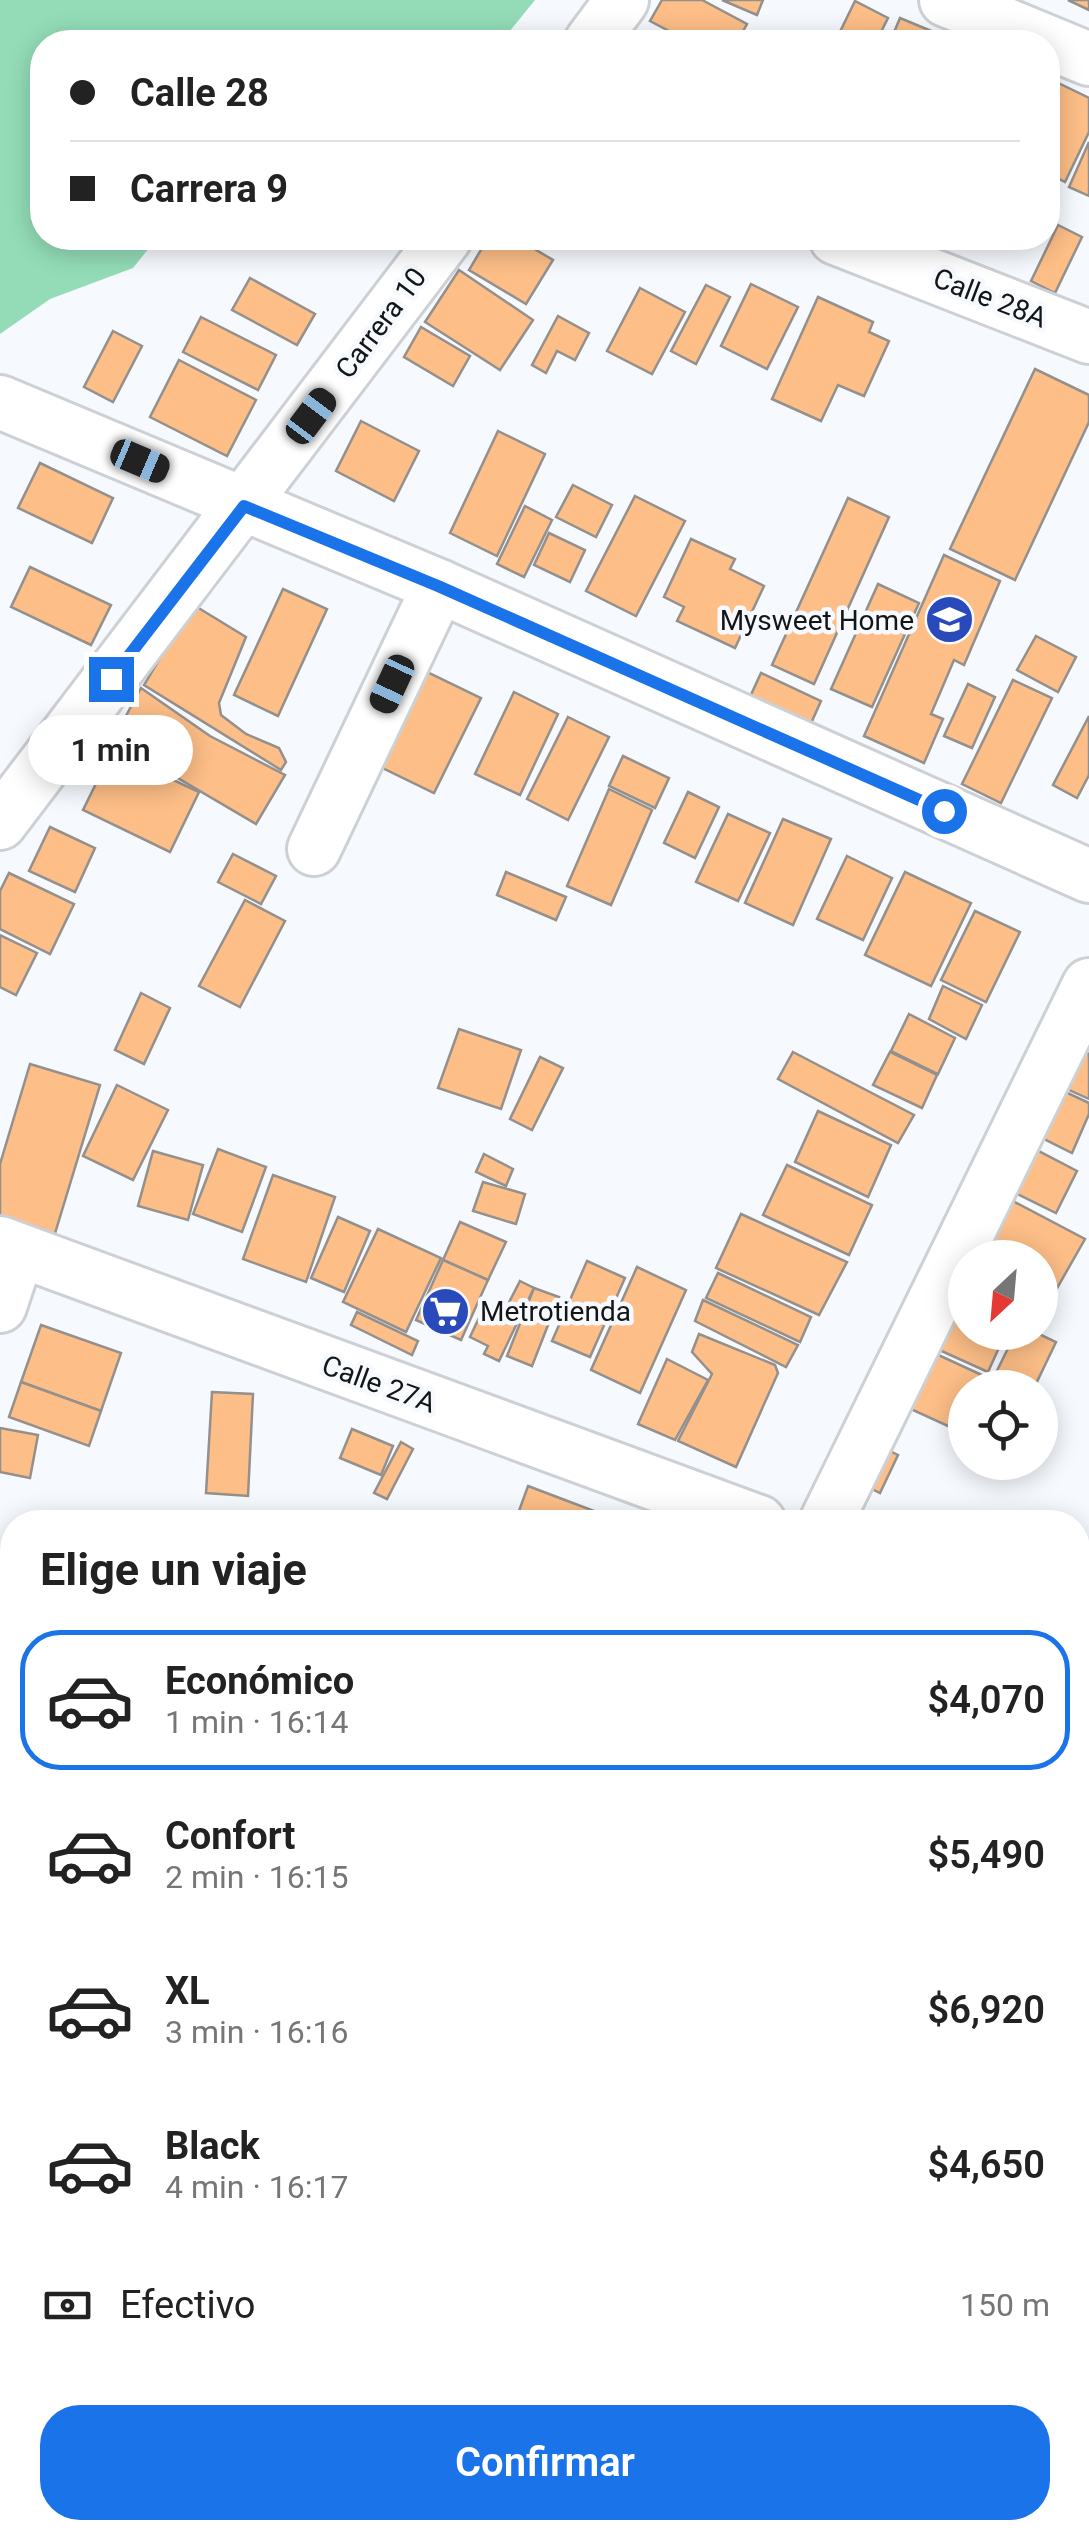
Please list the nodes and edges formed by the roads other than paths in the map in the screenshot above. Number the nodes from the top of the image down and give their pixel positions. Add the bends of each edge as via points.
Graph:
1 (622, 0) edge
2 (946, 0) edge
3 (599, 30) edge
4 (1019, 30) edge
5 (1060, 47) edge
6 (1089, 59) edge
7 (436, 250) edge
8 (867, 250) edge
9 (1089, 337) edge
10 (0, 402) edge
11 (244, 506) junction
12 (438, 586) junction
13 (0, 822) edge
14 (314, 849) dead end
15 (1089, 876) edge
16 (1089, 985) edge
17 (9, 1248) edge
18 (0, 1306) edge
19 (725, 1510) edge
20 (832, 1510) edge

1 - 3 street
2 - 4 street
5 - 6 street
7 - 11 street, Carrera 10
8 - 9 street, Calle 28A
10 - 11 street
11 - 12 street
11 - 13 street, Carrera 10
12 - 14 street
12 - 15 street
16 - 20 street
17 - 18 street
17 - 19 street, Calle 27A

